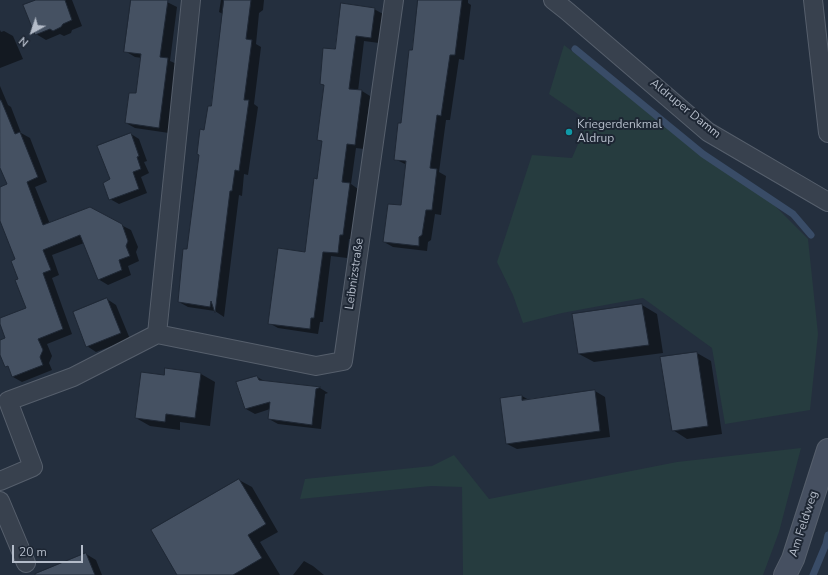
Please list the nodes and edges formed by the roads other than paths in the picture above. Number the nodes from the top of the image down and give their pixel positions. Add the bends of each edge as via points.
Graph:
1 (191, 0) edge
2 (394, 0) edge
3 (553, 0) edge
4 (813, 0) edge
5 (828, 133) edge
6 (828, 202) edge
7 (157, 334) junction
8 (4, 402) edge
9 (828, 450) edge
10 (0, 481) edge
11 (0, 501) edge
12 (26, 564) dead end
13 (785, 575) edge

1 - 7 street
2 - 7 street, Leibnizstraße via 343,361 316,366
3 - 6 street, Aldruper Damm via 708,132
4 - 5 street
7 - 8 street via 73,377
8 - 10 street via 33,467
9 - 13 street, Am Feldweg via 793,559
11 - 12 street

